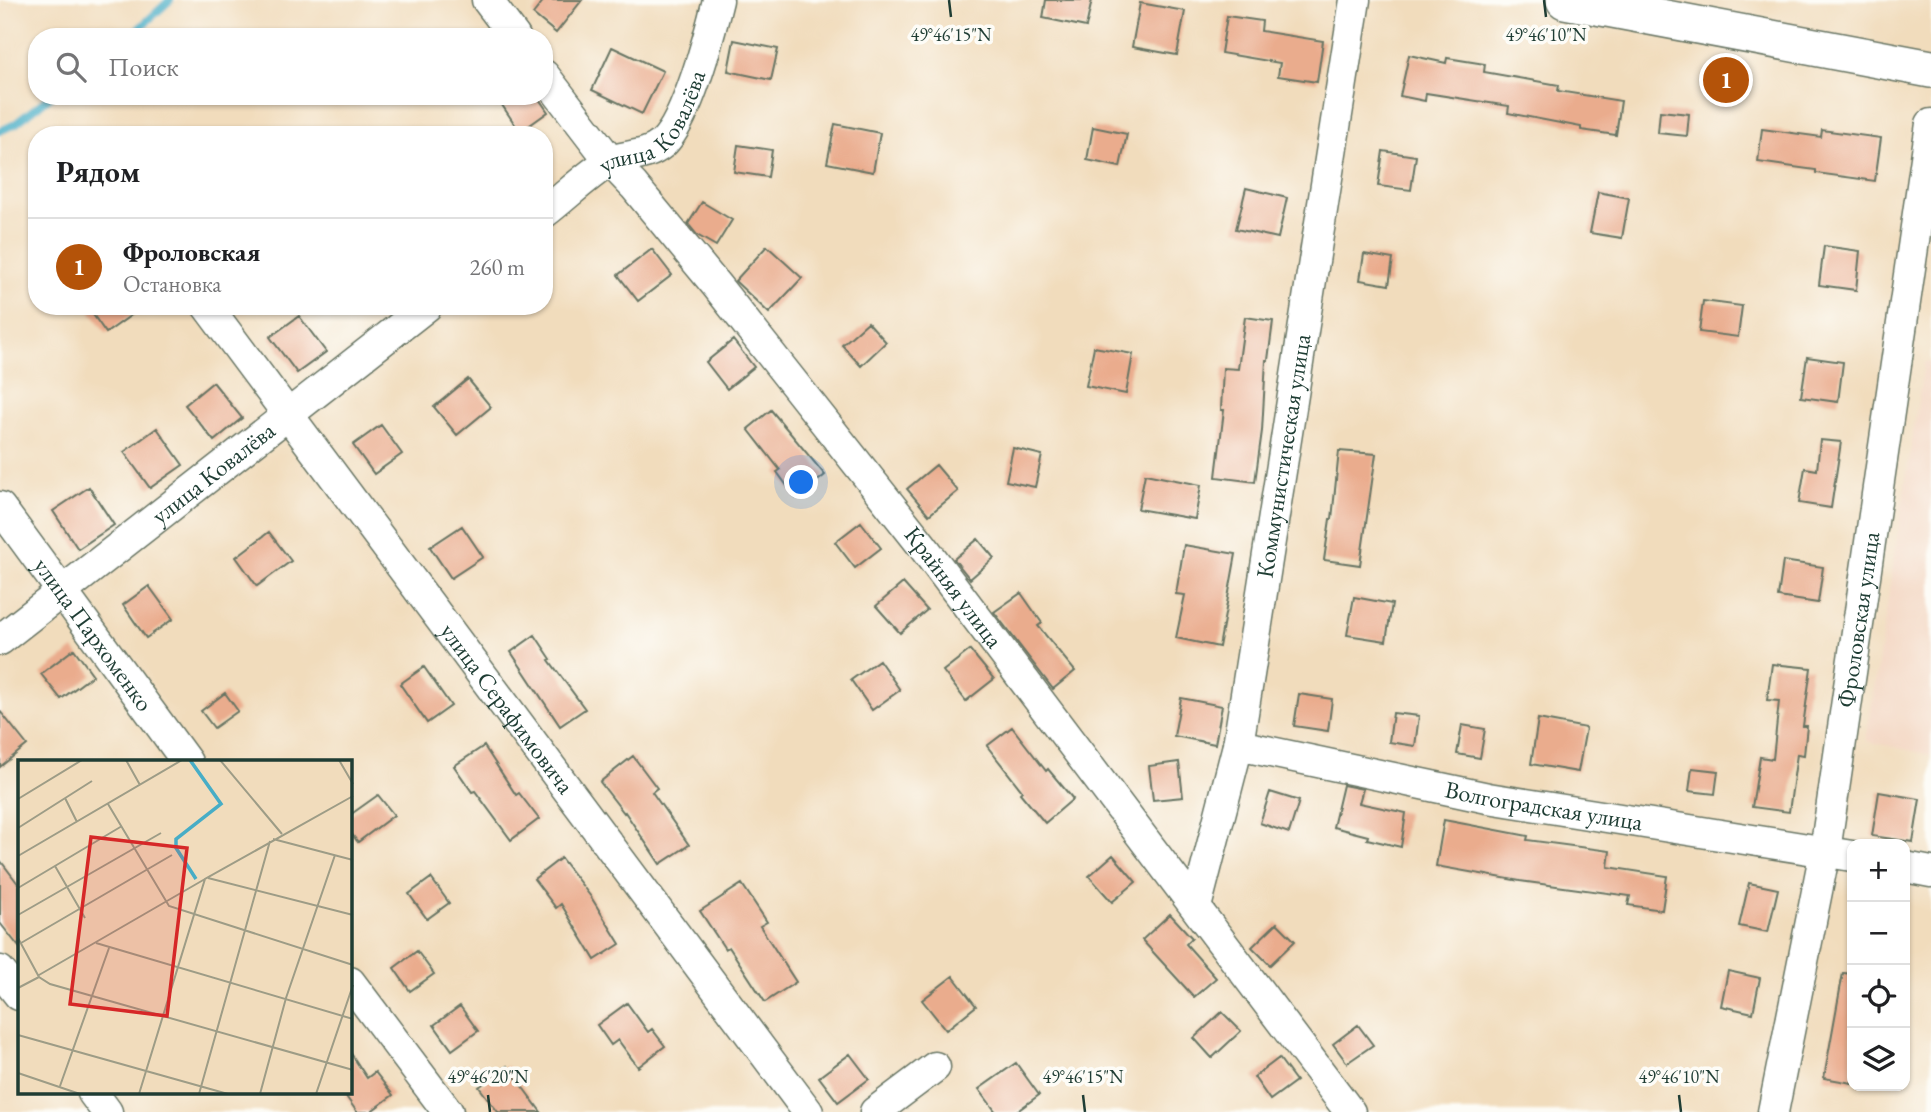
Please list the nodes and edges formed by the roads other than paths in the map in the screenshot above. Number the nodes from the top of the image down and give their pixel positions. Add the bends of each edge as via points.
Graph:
1 (487, 0) edge
2 (718, 0) edge
3 (1354, 0) edge
4 (1565, 0) edge
5 (508, 28) edge
6 (1931, 69) edge
7 (553, 87) edge
8 (1931, 124) edge
9 (610, 161) junction
10 (553, 206) edge
11 (213, 315) edge
12 (416, 315) edge
13 (289, 416) junction
14 (0, 507) edge
15 (62, 590) junction
16 (0, 640) edge
17 (1238, 746) junction
18 (186, 760) edge
19 (1839, 854) edge
20 (1910, 868) edge
21 (1931, 872) edge
22 (1196, 906) junction
23 (0, 971) edge
24 (352, 985) edge
25 (18, 994) edge
26 (935, 1068) dead end
27 (94, 1094) edge
28 (107, 1112) edge
29 (448, 1112) edge
30 (808, 1112) edge
31 (875, 1112) edge
32 (1350, 1112) edge
33 (1773, 1112) edge

1 - 5 street
2 - 9 street, улица Ковалёва via 678,122 662,144 639,156
3 - 17 street, Коммунистическая улица
4 - 6 street
7 - 9 street, Крайняя улица
8 - 19 street, Фроловская улица
9 - 10 street, улица Ковалёва
9 - 22 street, Крайняя улица via 817,411
11 - 13 street, улица Серафимовича
12 - 13 street, улица Ковалёва
13 - 15 street, улица Ковалёва
13 - 30 street, улица Серафимовича
14 - 15 street, улица Пархоменко
15 - 16 street, улица Ковалёва
15 - 18 street, улица Пархоменко
17 - 19 street, Волгоградская улица via 1488,798
17 - 22 street, Коммунистическая улица
19 - 33 street, Фроловская улица
20 - 21 street
22 - 32 street, Крайняя улица
23 - 25 street
24 - 29 street
26 - 31 street
27 - 28 street

